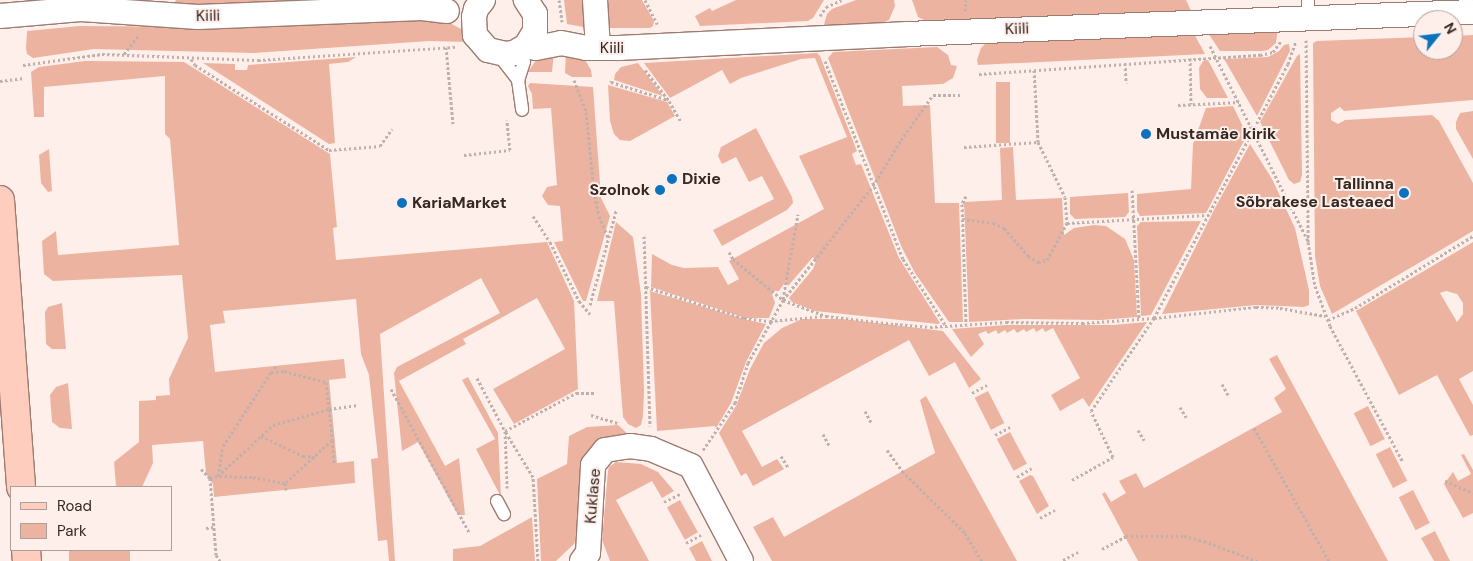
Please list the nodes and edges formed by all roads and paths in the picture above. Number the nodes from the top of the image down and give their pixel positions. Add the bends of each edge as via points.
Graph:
1 (559, 0) edge
2 (595, 0) edge
3 (645, 0) edge
4 (827, 0) edge
5 (842, 0) edge
6 (482, 1) edge
7 (830, 5) junction
8 (530, 7) edge
9 (154, 8) edge
10 (447, 11) junction
11 (1473, 12) edge
12 (0, 16) edge
13 (819, 19) dead end
14 (1305, 21) edge
15 (662, 32) dead end
16 (561, 34) junction
17 (1289, 35) dead end
18 (467, 42) junction
19 (1208, 43) dead end
20 (446, 47) junction
21 (524, 48) junction
22 (598, 48) junction
23 (498, 54) junction
24 (1216, 57) junction
25 (191, 58) junction
26 (1190, 58) junction
27 (824, 59) dead end
28 (1125, 63) junction
29 (23, 65) dead end
30 (643, 66) dead end
31 (1034, 70) junction
32 (979, 74) dead end
33 (24, 78) dead end
34 (518, 80) junction
35 (574, 80) dead end
36 (611, 80) dead end
37 (0, 81) edge
38 (1126, 82) dead end
39 (962, 95) dead end
40 (669, 101) junction
41 (1239, 102) junction
42 (1191, 104) junction
43 (1178, 105) dead end
44 (522, 110) dead end
45 (507, 119) dead end
46 (681, 122) dead end
47 (453, 124) dead end
48 (1253, 128) junction
49 (392, 129) dead end
50 (1038, 142) junction
51 (964, 147) dead end
52 (464, 154) dead end
53 (873, 186) junction
54 (1132, 190) dead end
55 (966, 196) dead end
56 (0, 200) edge
57 (616, 211) dead end
58 (798, 214) dead end
59 (1207, 215) junction
60 (533, 216) dead end
61 (962, 219) junction
62 (1133, 219) junction
63 (1067, 223) junction
64 (644, 236) dead end
65 (1473, 236) edge
66 (608, 237) junction
67 (1308, 242) junction
68 (729, 252) dead end
69 (646, 287) junction
70 (783, 300) junction
71 (590, 305) dead end
72 (590, 314) dead end
73 (826, 316) junction
74 (1326, 316) junction
75 (1154, 318) junction
76 (1139, 319) junction
77 (1328, 320) junction
78 (770, 322) junction
79 (966, 324) junction
80 (946, 326) junction
81 (275, 366) dead end
82 (276, 371) junction
83 (477, 378) dead end
84 (1222, 384) dead end
85 (988, 385) dead end
86 (391, 389) dead end
87 (594, 393) dead end
88 (972, 393) dead end
89 (1228, 395) dead end
90 (358, 405) dead end
91 (1180, 407) dead end
92 (329, 409) junction
93 (865, 411) dead end
94 (1186, 417) dead end
95 (872, 424) dead end
96 (1010, 427) dead end
97 (1254, 428) dead end
98 (505, 430) junction
99 (1138, 430) dead end
100 (823, 434) dead end
101 (994, 435) dead end
102 (261, 436) junction
103 (332, 440) junction
104 (1144, 440) dead end
105 (830, 446) dead end
106 (651, 449) junction
107 (888, 450) dead end
108 (781, 456) dead end
109 (315, 457) junction
110 (1403, 462) dead end
111 (334, 463) dead end
112 (691, 466) junction
113 (1032, 468) dead end
114 (201, 469) dead end
115 (789, 469) dead end
116 (218, 476) junction
117 (1017, 476) dead end
118 (210, 478) junction
119 (1072, 480) dead end
120 (1445, 481) dead end
121 (285, 483) junction
122 (21, 486) edge
123 (286, 490) dead end
124 (1473, 493) edge
125 (680, 494) dead end
126 (502, 498) joint
127 (664, 502) dead end
128 (1055, 510) dead end
129 (504, 514) dead end
130 (1040, 518) dead end
131 (213, 527) junction
132 (206, 528) dead end
133 (470, 534) dead end
134 (702, 535) dead end
135 (686, 543) dead end
136 (1102, 549) dead end
137 (1078, 552) dead end
138 (1063, 560) edge
139 (220, 561) edge
140 (538, 561) edge
141 (582, 561) edge
142 (741, 561) edge
143 (982, 561) edge
144 (1257, 561) edge
145 (1329, 561) edge

1 - 16 path
2 - 22 street
3 - 15 path
4 - 7 path
5 - 7 path
6 - 10 street via 461,4
6 - 18 street
7 - 13 path
8 - 16 street
8 - 21 street via 535,31
9 - 10 street, Kiili via 198,17 422,8
9 - 12 street, Kiili via 81,9
10 - 18 street via 463,22
11 - 14 street, Kiili
14 - 22 street, Kiili
14 - 48 path via 1288,64
14 - 67 path
16 - 21 street, Kiili via 536,48
16 - 22 street, Kiili
17 - 24 path via 1268,54
18 - 20 path
18 - 23 street via 480,44
19 - 24 path
20 - 25 path via 258,60
20 - 47 path
21 - 23 street, Kiili via 514,53
21 - 34 lane via 524,62
23 - 34 lane
24 - 26 path
24 - 41 path
25 - 29 path via 102,54
25 - 49 path via 195,65 329,150 380,146
26 - 28 path
26 - 42 path
27 - 53 path
28 - 31 path
28 - 38 path
30 - 40 path
31 - 32 path
31 - 50 path
33 - 37 path
34 - 44 lane
35 - 66 path via 586,112 594,190 599,216
36 - 40 path
39 - 53 path via 933,95
40 - 46 path
41 - 42 path
41 - 48 path
42 - 43 path
45 - 52 path via 510,150
48 - 59 path
48 - 67 path
50 - 51 path
50 - 63 path via 1065,197
53 - 70 path
53 - 80 path via 903,259
54 - 62 path
55 - 61 path via 962,204
56 - 122 main road
57 - 66 path
58 - 70 path
59 - 62 path
59 - 75 path
60 - 72 path via 550,242 578,301
61 - 63 path via 1004,228 1028,256 1038,262 1047,260
61 - 79 path
62 - 63 path
62 - 76 path
64 - 69 path
65 - 77 path via 1355,308
66 - 71 path
67 - 74 path via 1315,286
68 - 70 path via 733,259
69 - 78 path via 744,318
69 - 106 path
70 - 73 path
70 - 78 path
73 - 78 path
73 - 80 path
74 - 75 path via 1256,307
74 - 77 path
75 - 76 path
75 - 119 path via 1090,411 1113,457
76 - 79 path
77 - 110 path
78 - 112 path via 748,363 735,403
79 - 80 path
81 - 82 path
82 - 92 path via 326,382
82 - 116 path via 271,372 223,446
83 - 98 path
84 - 89 path
85 - 88 path
86 - 133 path
87 - 98 path via 576,393
90 - 92 path
91 - 94 path
92 - 102 path via 273,425
92 - 103 path
93 - 95 path
96 - 101 path
97 - 145 path
98 - 126 path
98 - 140 path via 533,477
99 - 104 path
100 - 105 path
102 - 109 path via 303,456
102 - 116 path
103 - 109 path
103 - 111 path
106 - 112 street, Kuklase
106 - 141 street, Kuklase via 616,447 605,450 598,457 594,465 588,553
107 - 143 path via 902,471 965,533
108 - 115 path
109 - 121 path
112 - 142 street
113 - 117 path
114 - 118 path
116 - 118 path
116 - 121 path via 252,477
118 - 131 path
120 - 124 path
121 - 123 path
125 - 127 path
126 - 129 lane
128 - 130 path
131 - 132 path
131 - 139 path via 216,555
134 - 135 path
136 - 144 path via 1126,536 1184,536
137 - 138 path

